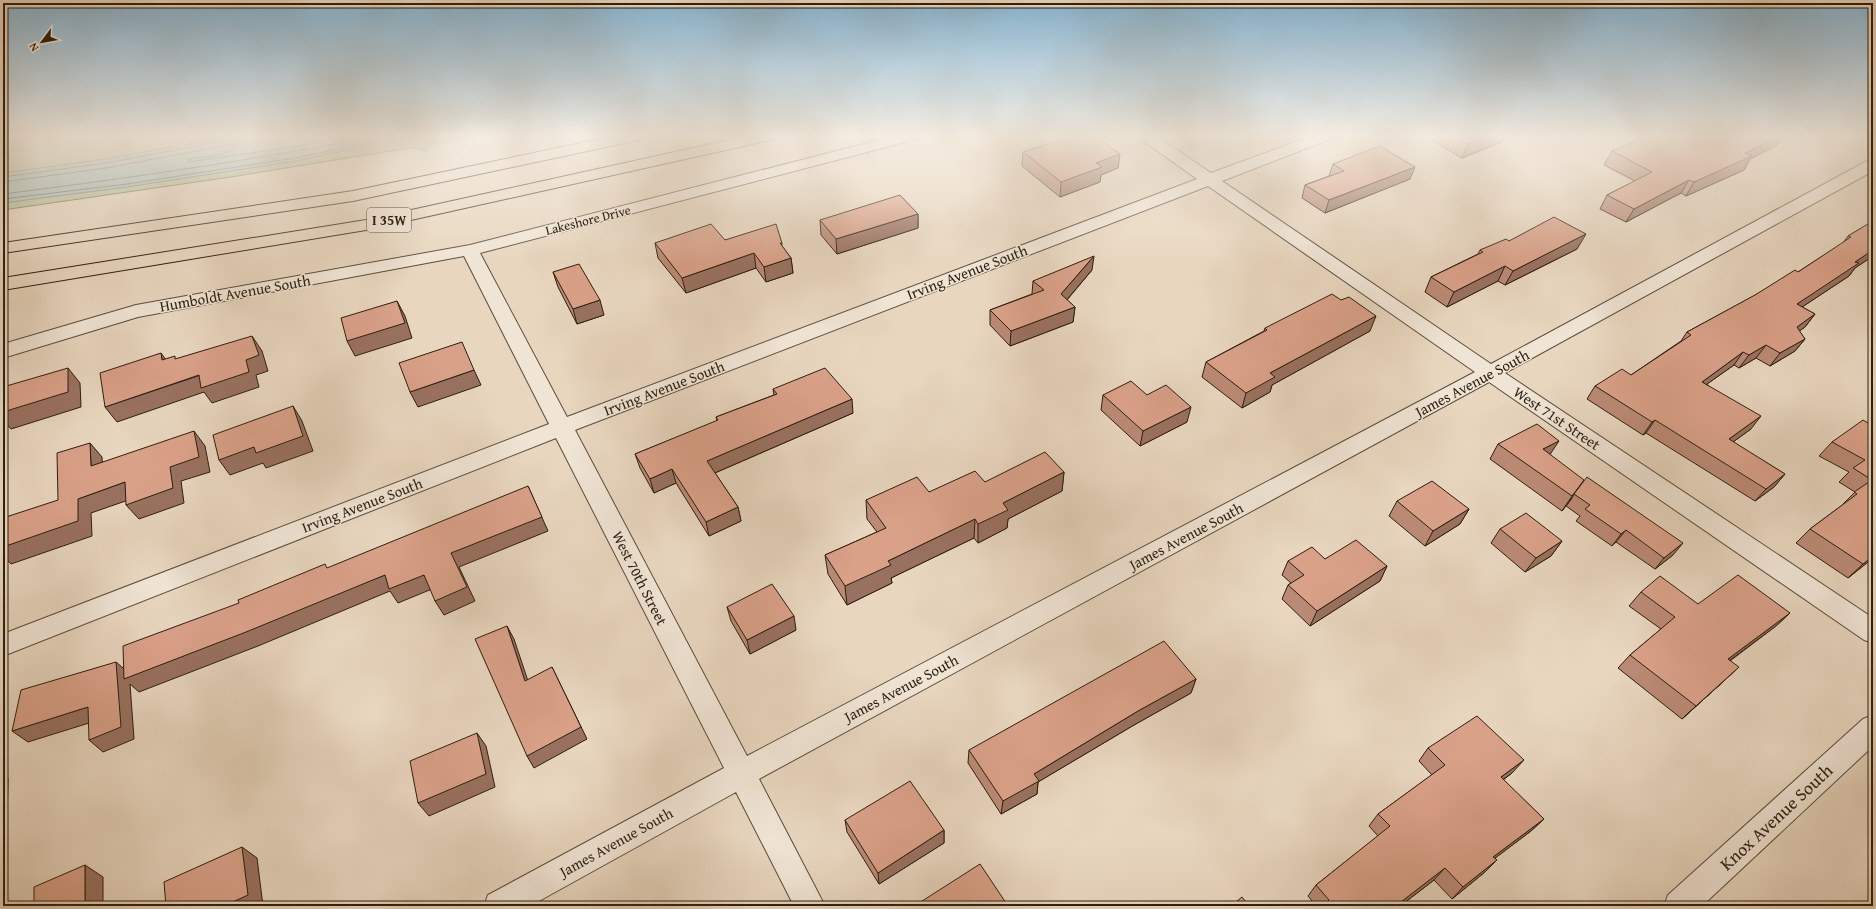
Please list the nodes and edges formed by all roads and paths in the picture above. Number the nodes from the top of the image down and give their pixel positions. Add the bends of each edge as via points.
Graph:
1 (439, 177) edge
2 (578, 177) edge
3 (755, 177) edge
4 (1206, 177) edge
5 (1217, 177) edge
6 (1848, 177) edge
7 (1210, 180) junction
8 (3, 248) edge
9 (470, 250) junction
10 (3, 284) edge
11 (3, 351) edge
12 (1490, 373) junction
13 (562, 427) junction
14 (1873, 632) edge
15 (3, 644) edge
16 (1873, 728) edge
17 (741, 774) junction
18 (499, 906) edge
19 (810, 906) edge
20 (1679, 906) edge

1 - 8 highway, I 35W via 353,196
2 - 10 highway, I 35W via 366,225
3 - 9 street, Lakeshore Drive
4 - 7 street, West 71st Street
5 - 7 street, Irving Avenue South
6 - 12 street, James Avenue South
7 - 12 street, West 71st Street
7 - 13 street, Irving Avenue South
9 - 11 street, Humboldt Avenue South via 136,311
9 - 13 street, West 70th Street
12 - 14 street, West 71st Street
12 - 17 street, James Avenue South
13 - 15 street, Irving Avenue South
13 - 17 street, West 70th Street
16 - 20 street, Knox Avenue South
17 - 18 street, James Avenue South
17 - 19 street, West 70th Street

